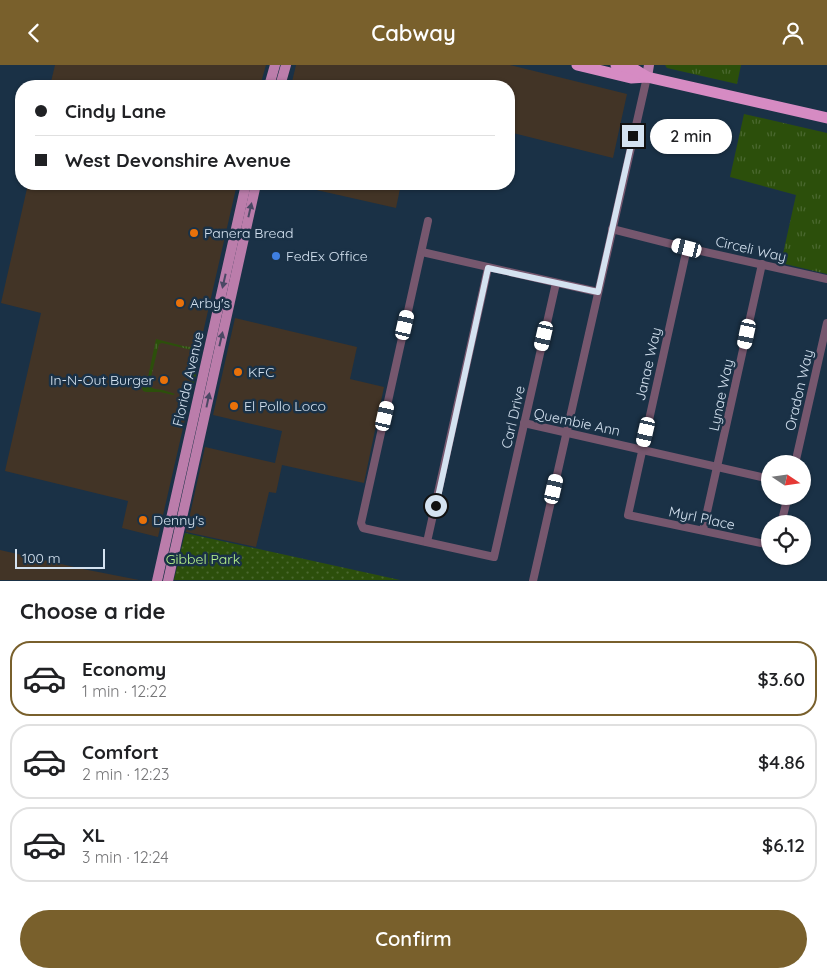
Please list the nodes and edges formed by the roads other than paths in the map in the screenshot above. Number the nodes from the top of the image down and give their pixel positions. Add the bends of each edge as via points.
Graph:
1 (275, 65) edge
2 (286, 65) edge
3 (577, 65) edge
4 (616, 65) edge
5 (649, 65) edge
6 (647, 77) junction
7 (271, 80) edge
8 (282, 80) edge
9 (827, 118) edge
10 (245, 190) edge
11 (255, 190) edge
12 (428, 221) dead end
13 (612, 229) junction
14 (687, 248) junction
15 (422, 252) junction
16 (762, 264) junction
17 (488, 268) junction
18 (827, 279) edge
19 (556, 283) junction
20 (598, 292) junction
21 (827, 323) edge
22 (194, 417) junction
23 (524, 423) junction
24 (566, 433) junction
25 (642, 449) junction
26 (797, 455) edge
27 (193, 466) junction
28 (718, 467) junction
29 (761, 477) edge
30 (179, 483) junction
31 (628, 515) joint
32 (181, 522) junction
33 (703, 531) junction
34 (427, 542) junction
35 (761, 543) edge
36 (157, 581) edge
37 (168, 581) edge
38 (533, 581) edge

1 - 7 main road
2 - 8 main road
3 - 6 highway via 631,79
4 - 6 highway via 634,69
5 - 6 main road
6 - 9 highway
6 - 13 street
10 -> 22 main road, Florida Avenue
27 -> 11 main road, Florida Avenue
12 - 15 street
13 - 14 street, Circeli Way
13 - 20 street
14 - 16 street, Circeli Way
14 - 25 street, Janae Way
15 - 17 street
15 - 34 street via 360,523 363,528
16 - 18 street, Circeli Way
16 - 28 street, Lynae Way
17 - 19 street
17 - 34 street
19 - 20 street
19 - 23 street, Carl Drive
20 - 24 street
21 - 26 street, Oradon Way
22 - 27 main road via 196,427 188,463
22 - 30 main road, Florida Avenue
23 - 24 street, Quembie Ann
23 - 34 street, Carl Drive via 494,557
24 - 25 street, Quembie Ann
24 - 38 street
25 - 28 street, Quembie Ann
25 - 31 street, Janae Way
27 - 32 main road, Florida Avenue
28 - 29 street, Quembie Ann
28 - 33 street, Lynae Way
30 - 32 main road via 182,490 177,510
30 - 36 main road, Florida Avenue
31 - 33 street, Myrl Place
32 - 37 main road, Florida Avenue
33 - 35 street, Myrl Place

